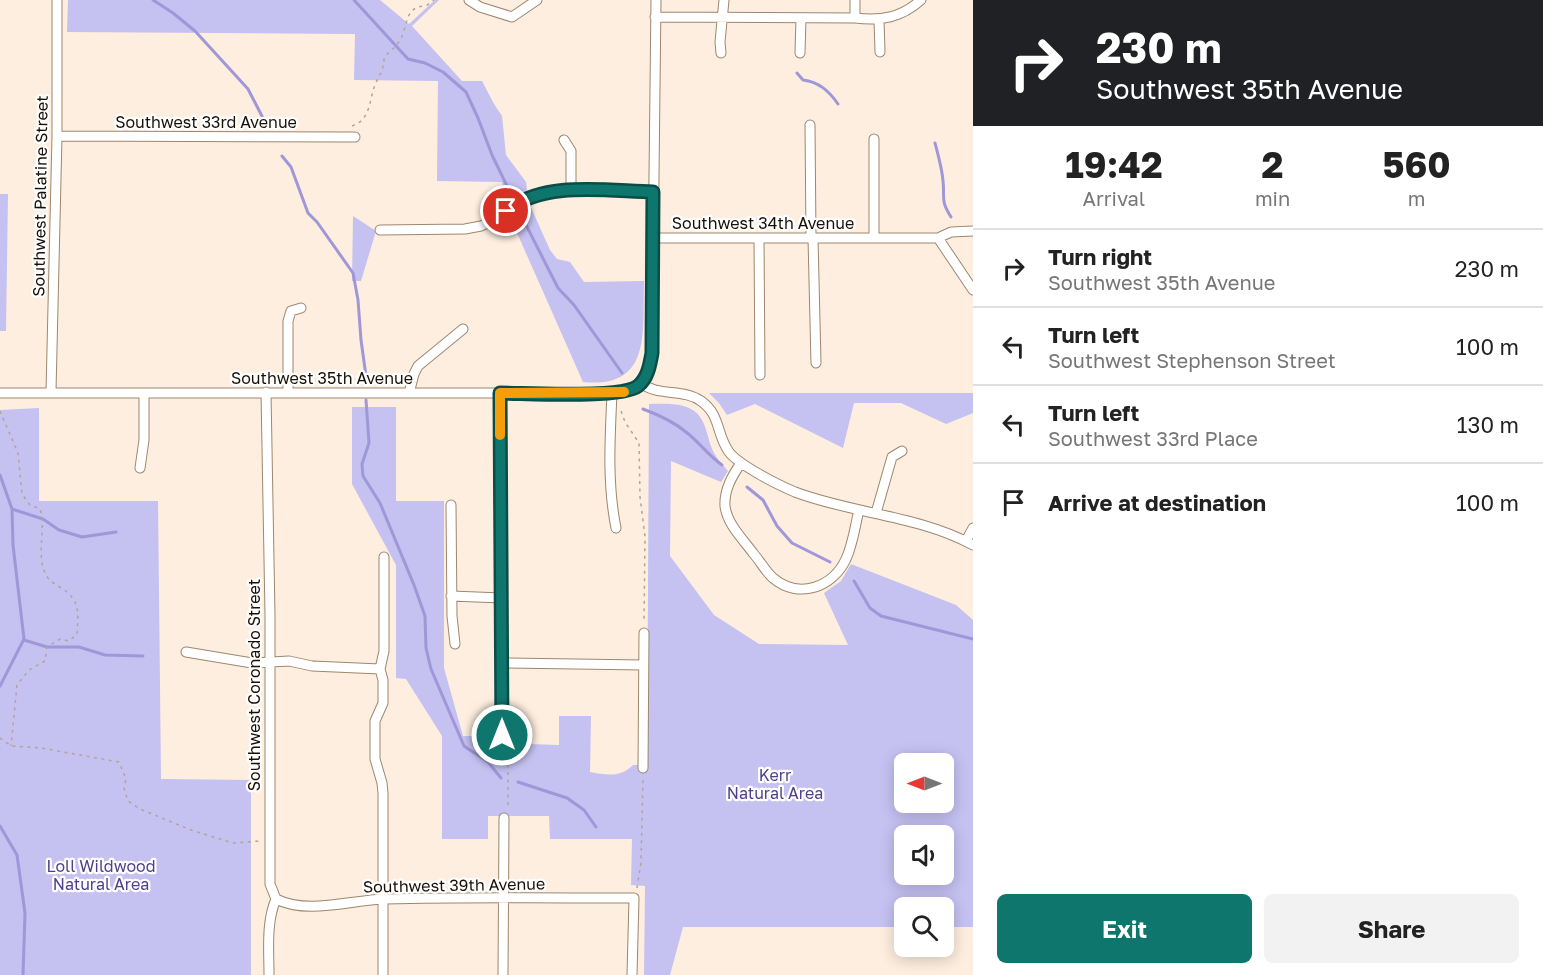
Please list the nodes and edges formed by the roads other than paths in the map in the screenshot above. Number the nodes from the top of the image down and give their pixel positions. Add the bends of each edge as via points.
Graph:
1 (57, 0) edge
2 (469, 0) edge
3 (537, 0) edge
4 (656, 0) edge
5 (724, 0) edge
6 (855, 0) edge
7 (921, 0) edge
8 (656, 17) junction
9 (723, 18) junction
10 (801, 18) junction
11 (855, 18) junction
12 (879, 20) junction
13 (880, 52) dead end
14 (721, 53) dead end
15 (800, 53) dead end
16 (810, 125) dead end
17 (57, 136) junction
18 (355, 137) dead end
19 (564, 140) dead end
20 (874, 140) dead end
21 (571, 190) junction
22 (653, 192) junction
23 (380, 230) dead end
24 (973, 231) edge
25 (874, 237) junction
26 (652, 238) junction
27 (759, 238) junction
28 (812, 238) junction
29 (938, 238) junction
30 (973, 290) edge
31 (301, 308) dead end
32 (463, 329) dead end
33 (816, 363) dead end
34 (759, 375) dead end
35 (641, 383) junction
36 (51, 392) junction
37 (266, 392) junction
38 (288, 392) junction
39 (0, 393) edge
40 (144, 393) junction
41 (410, 393) junction
42 (500, 393) junction
43 (614, 393) junction
44 (902, 451) dead end
45 (741, 464) junction
46 (140, 468) dead end
47 (451, 505) dead end
48 (859, 510) junction
49 (876, 513) junction
50 (616, 528) dead end
51 (973, 528) edge
52 (970, 543) edge
53 (384, 557) dead end
54 (451, 597) junction
55 (502, 598) junction
56 (644, 633) road end
57 (455, 644) dead end
58 (186, 652) dead end
59 (269, 663) junction
60 (502, 663) junction
61 (643, 665) junction
62 (380, 669) junction
63 (502, 735) road end
64 (643, 768) road end
65 (504, 818) road end
66 (503, 898) junction
67 (276, 899) junction
68 (382, 899) junction
69 (269, 975) edge
70 (383, 975) edge
71 (503, 975) edge
72 (632, 975) edge

1 - 17 street, Southwest Palatine Street
2 - 3 street via 512,17
4 - 8 street
5 - 9 street
6 - 11 street
7 - 12 street via 903,13
8 - 9 street
8 - 22 street
9 - 10 street
9 - 14 street
10 - 11 street
10 - 15 street
11 - 12 street
12 - 13 street
16 - 28 street
17 - 18 street, Southwest 33rd Avenue
17 - 36 street, Southwest Palatine Street
19 - 21 street via 571,151
20 - 25 street, Southwest 34th Avenue
21 - 22 street
21 - 23 street via 549,191 519,200 496,219 465,230
22 - 26 street
24 - 29 street, Southwest 34th Avenue via 951,232
25 - 28 street, Southwest 34th Avenue
25 - 29 street, Southwest 34th Avenue
26 - 27 street, Southwest 34th Avenue
26 - 35 street via 652,353
27 - 28 street, Southwest 34th Avenue
27 - 34 street
28 - 33 street
29 - 30 street
31 - 38 street via 291,311 288,321
32 - 41 street via 418,366
35 - 43 street, Southwest 35th Avenue via 631,390
35 - 45 street via 653,390 686,393 703,403 717,419 728,451
36 - 39 street, Southwest 35th Avenue
36 - 40 street, Southwest 35th Avenue
37 - 38 street, Southwest 35th Avenue
37 - 40 street, Southwest 35th Avenue
37 - 59 street, Southwest Coronado Street
38 - 41 street, Southwest 35th Avenue
40 - 46 street
41 - 42 street, Southwest 35th Avenue
42 - 43 street, Southwest 35th Avenue
42 - 55 street
43 - 50 street via 609,472
44 - 49 street via 892,456
45 - 48 street via 793,491
45 - 48 street via 726,489 725,506 730,522 773,578 790,587 823,585 838,573 847,557
47 - 54 street
48 - 49 street
49 - 52 street via 923,524
51 - 52 street
53 - 62 street via 384,651
54 - 55 street
54 - 57 street
55 - 60 street
56 - 61 street
58 - 59 street
59 - 62 street via 277,660
59 - 67 street, Southwest Coronado Street via 270,884
60 - 61 street
60 - 63 street
61 - 64 street
62 - 68 street via 383,703 375,721 375,762 383,793
65 - 66 street
66 - 68 street, Southwest 39th Avenue
66 - 71 street
66 - 72 street, Southwest 39th Avenue via 634,898
67 - 68 street, Southwest 39th Avenue via 289,904 317,905
67 - 69 street, Southwest Coronado Street via 269,924
68 - 70 street

